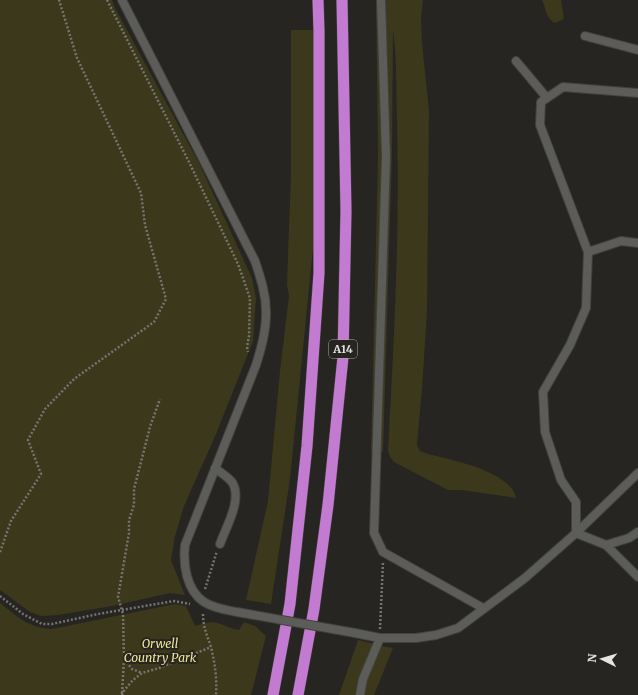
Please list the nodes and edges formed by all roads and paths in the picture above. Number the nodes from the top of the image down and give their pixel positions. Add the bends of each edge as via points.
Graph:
1 (59, 0) edge
2 (107, 0) edge
3 (122, 0) edge
4 (318, 0) edge
5 (342, 0) edge
6 (381, 0) edge
7 (585, 36) dead end
8 (638, 50) edge
9 (516, 61) dead end
10 (638, 93) edge
11 (547, 98) junction
12 (637, 241) edge
13 (588, 252) junction
14 (256, 365) junction
15 (160, 399) dead end
16 (215, 468) junction
17 (638, 473) edge
18 (638, 532) edge
19 (576, 533) junction
20 (220, 544) joint
21 (606, 545) junction
22 (0, 552) edge
23 (383, 552) junction
24 (638, 577) edge
25 (0, 596) edge
26 (204, 605) junction
27 (483, 608) junction
28 (121, 610) junction
29 (380, 638) junction
30 (211, 647) junction
31 (124, 659) junction
32 (142, 673) junction
33 (122, 694) edge
34 (216, 695) edge
35 (273, 695) edge
36 (298, 695) edge
37 (360, 695) edge

1 - 22 path via 78,58 141,194 145,225 166,299 154,322 74,379 45,409 28,440 41,474 11,521
2 - 14 path via 190,162 238,264 250,298 247,347
3 - 14 lane via 255,261 264,288 266,306 266,324
4 - 35 highway, A14 via 318,289 307,446 290,604
5 - 36 highway, A14 via 346,211 343,357 328,505 314,609
6 - 23 lane via 386,156 374,533
7 - 8 lane
9 - 11 lane
10 - 11 lane via 563,87
11 - 13 lane via 541,102 540,125
12 - 13 lane via 621,241
13 - 19 lane via 586,308 570,345 544,392 544,432 561,480 576,502
14 - 16 lane
15 - 28 path via 134,490 134,505 129,520 130,533 118,597
16 - 20 lane via 231,481 236,499
16 - 26 lane via 185,545 185,571
17 - 19 lane
18 - 21 lane via 629,538
19 - 21 lane
19 - 27 lane via 525,578
20 - 26 path via 205,585
21 - 24 lane
23 - 27 lane
23 - 29 path
25 - 28 path via 23,614 42,624
26 - 28 path via 174,601
26 - 29 lane, bridge
26 - 30 path via 203,624
27 - 29 lane via 458,628 436,635
28 - 31 path
29 - 37 lane via 363,679
30 - 32 path
30 - 34 path via 217,675
31 - 32 path via 132,668
31 - 33 path
32 - 33 path

